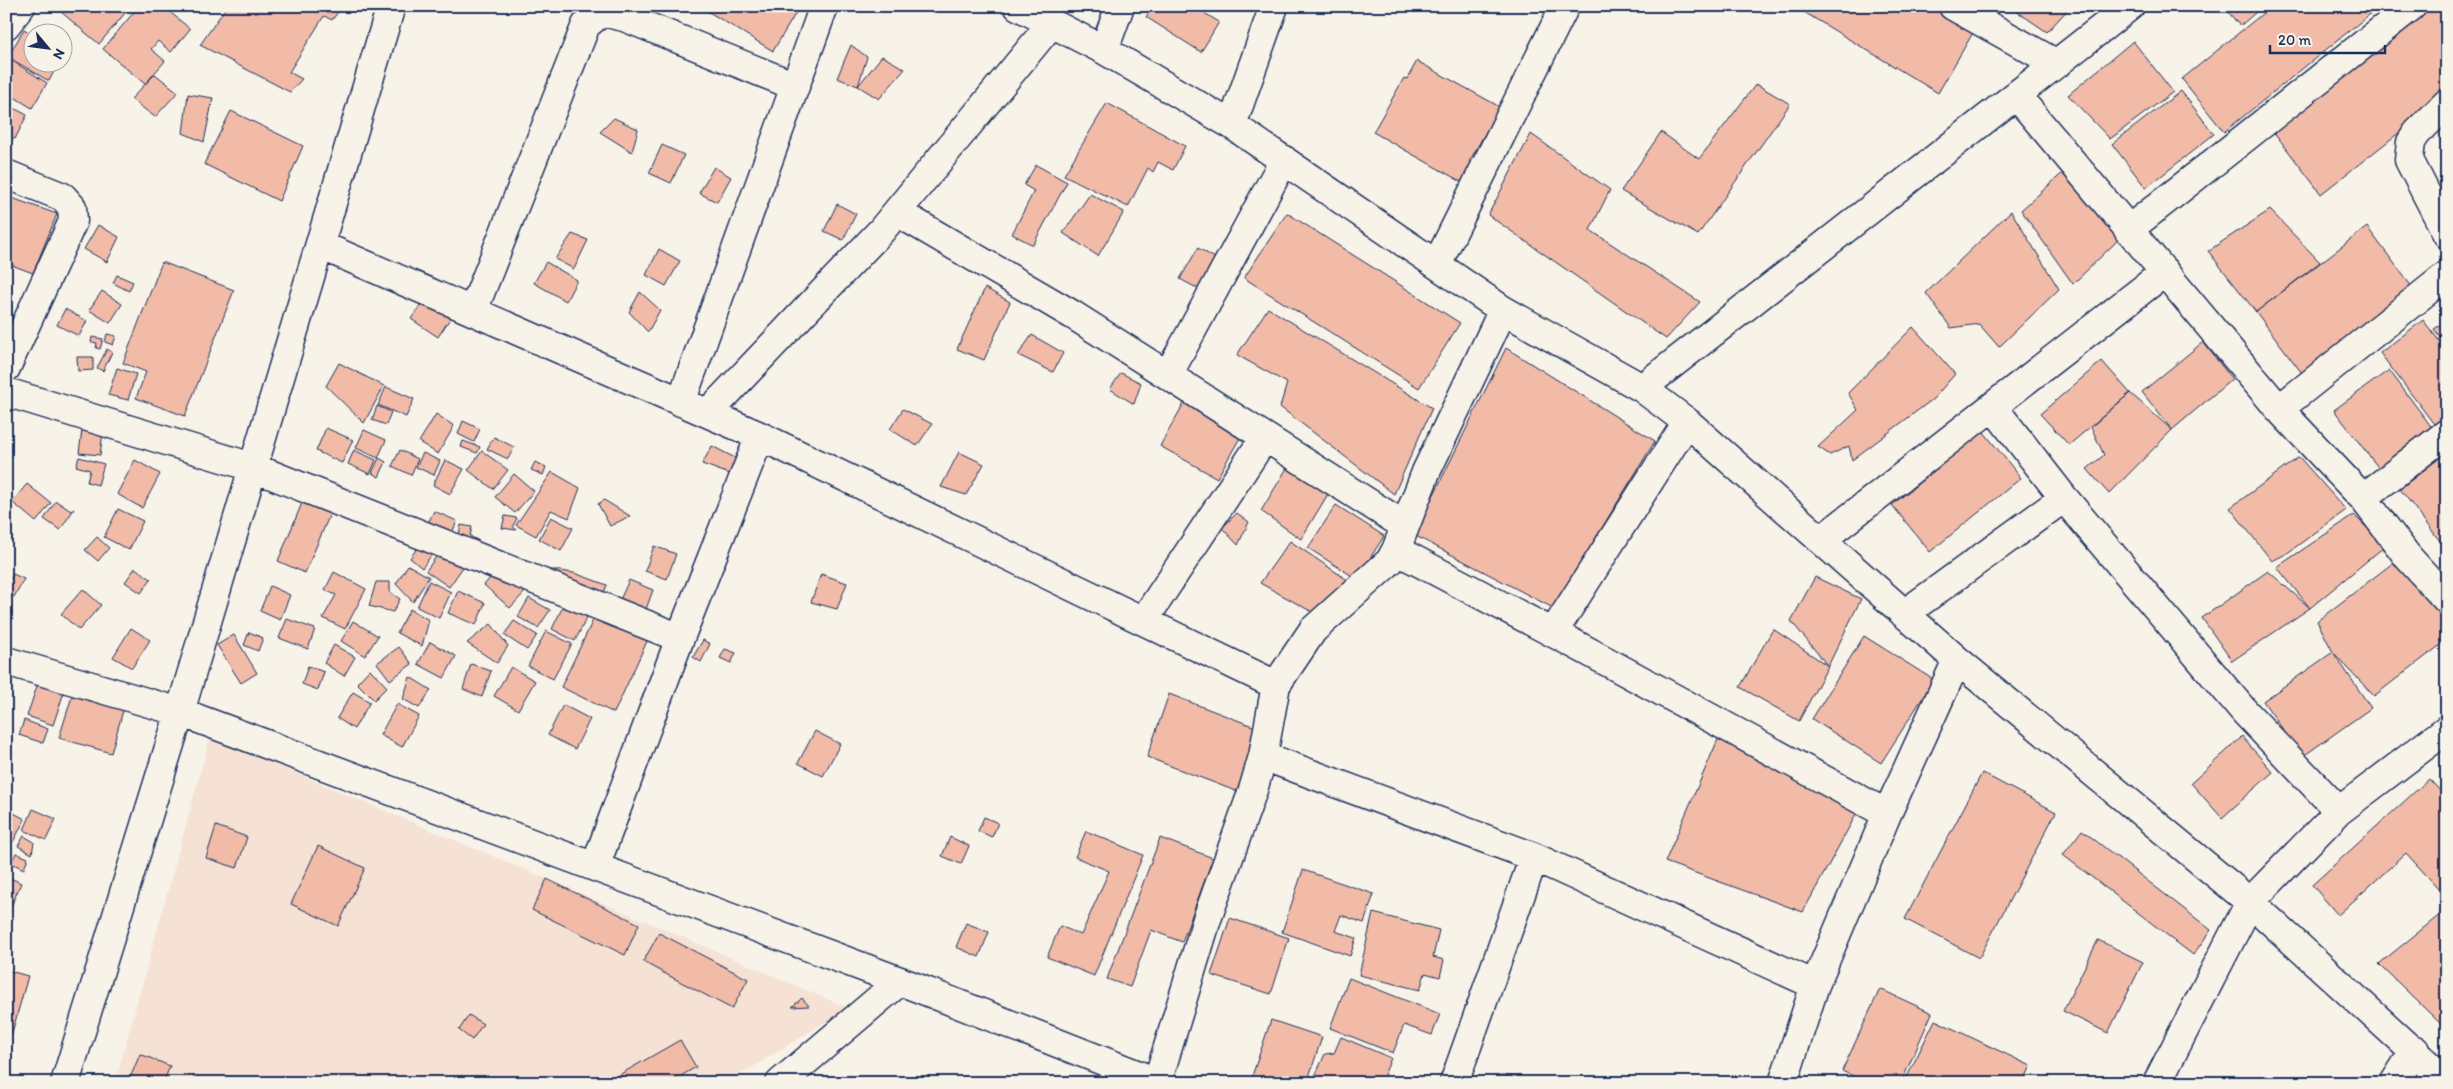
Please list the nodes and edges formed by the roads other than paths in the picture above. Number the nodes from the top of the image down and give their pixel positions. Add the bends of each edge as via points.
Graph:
1 (391, 6) edge
2 (824, 6) edge
3 (1018, 6) edge
4 (1120, 6) edge
5 (1274, 6) edge
6 (1565, 6) edge
7 (1953, 6) edge
8 (2130, 6) edge
9 (2412, 6) edge
10 (1050, 24) junction
11 (1104, 50) junction
12 (2057, 64) junction
13 (795, 86) junction
14 (2017, 96) junction
15 (2447, 103) edge
16 (1232, 125) junction
17 (1284, 160) junction
18 (6, 174) edge
19 (898, 212) junction
20 (2128, 230) junction
21 (2447, 234) edge
22 (320, 246) junction
23 (1437, 264) junction
24 (2164, 272) junction
25 (2447, 275) edge
26 (1504, 310) junction
27 (473, 311) junction
28 (6, 368) edge
29 (1168, 375) junction
30 (1642, 388) junction
31 (6, 392) edge
32 (680, 402) junction
33 (1992, 407) junction
34 (2279, 409) junction
35 (708, 413) junction
36 (1687, 422) junction
37 (2447, 433) edge
38 (760, 436) junction
39 (1265, 437) junction
40 (252, 467) junction
41 (2064, 498) junction
42 (2363, 498) junction
43 (1400, 538) junction
44 (1821, 540) junction
45 (2447, 600) edge
46 (1904, 614) junction
47 (1144, 620) junction
48 (1553, 633) junction
49 (680, 638) junction
50 (1957, 660) junction
51 (6, 661) edge
52 (1276, 685) junction
53 (180, 712) junction
54 (2447, 729) edge
55 (1263, 756) junction
56 (2339, 811) junction
57 (1887, 814) junction
58 (1534, 858) junction
59 (596, 867) junction
60 (2250, 902) junction
61 (900, 981) junction
62 (1815, 984) junction
63 (2414, 1050) junction
64 (2161, 1081) edge
65 (784, 1082) edge
66 (2447, 1082) edge
67 (65, 1083) edge
68 (1158, 1083) edge
69 (1454, 1083) edge
70 (1783, 1083) edge
71 (2394, 1083) edge

1 - 22 street
2 - 13 street
3 - 10 street
4 - 11 street
5 - 16 street
6 - 23 street
7 - 12 street
8 - 12 street
9 - 20 street
10 - 11 street
10 - 19 street
11 - 16 street
12 - 14 street
13 - 27 street via 624,17 602,12 586,25
13 - 32 street
14 - 20 street
14 - 30 street
15 - 21 street via 2417,133 2409,160
16 - 17 street
17 - 23 street
17 - 29 street
18 - 28 street via 63,197 72,207 73,221
19 - 29 street
19 - 35 street
20 - 24 street
22 - 27 street
22 - 40 street
23 - 26 street
24 - 33 street
24 - 34 street
25 - 34 street
26 - 30 street
26 - 43 street via 1426,472
27 - 32 street
29 - 39 street
30 - 36 street
31 - 40 street
32 - 35 street
33 - 41 street
33 - 44 street
34 - 42 street
35 - 38 street
36 - 44 street
36 - 48 street
37 - 42 street
38 - 47 street
38 - 49 street
39 - 43 street
39 - 47 street
40 - 49 street
40 - 53 street
41 - 46 street
41 - 56 street via 2244,711
42 - 45 street via 2408,557
43 - 48 street
43 - 52 street via 1390,561 1313,630
44 - 46 street
46 - 50 street
47 - 52 street
48 - 57 street
49 - 59 street
50 - 57 street
50 - 60 street
51 - 53 street
52 - 55 street
53 - 59 street
53 - 67 street
54 - 56 street
55 - 58 street
55 - 68 street via 1207,919
56 - 60 street
57 - 62 street
58 - 62 street
58 - 69 street
59 - 61 street
60 - 63 street
60 - 64 street
61 - 65 street
61 - 68 street
62 - 70 street
63 - 66 street
63 - 71 street

